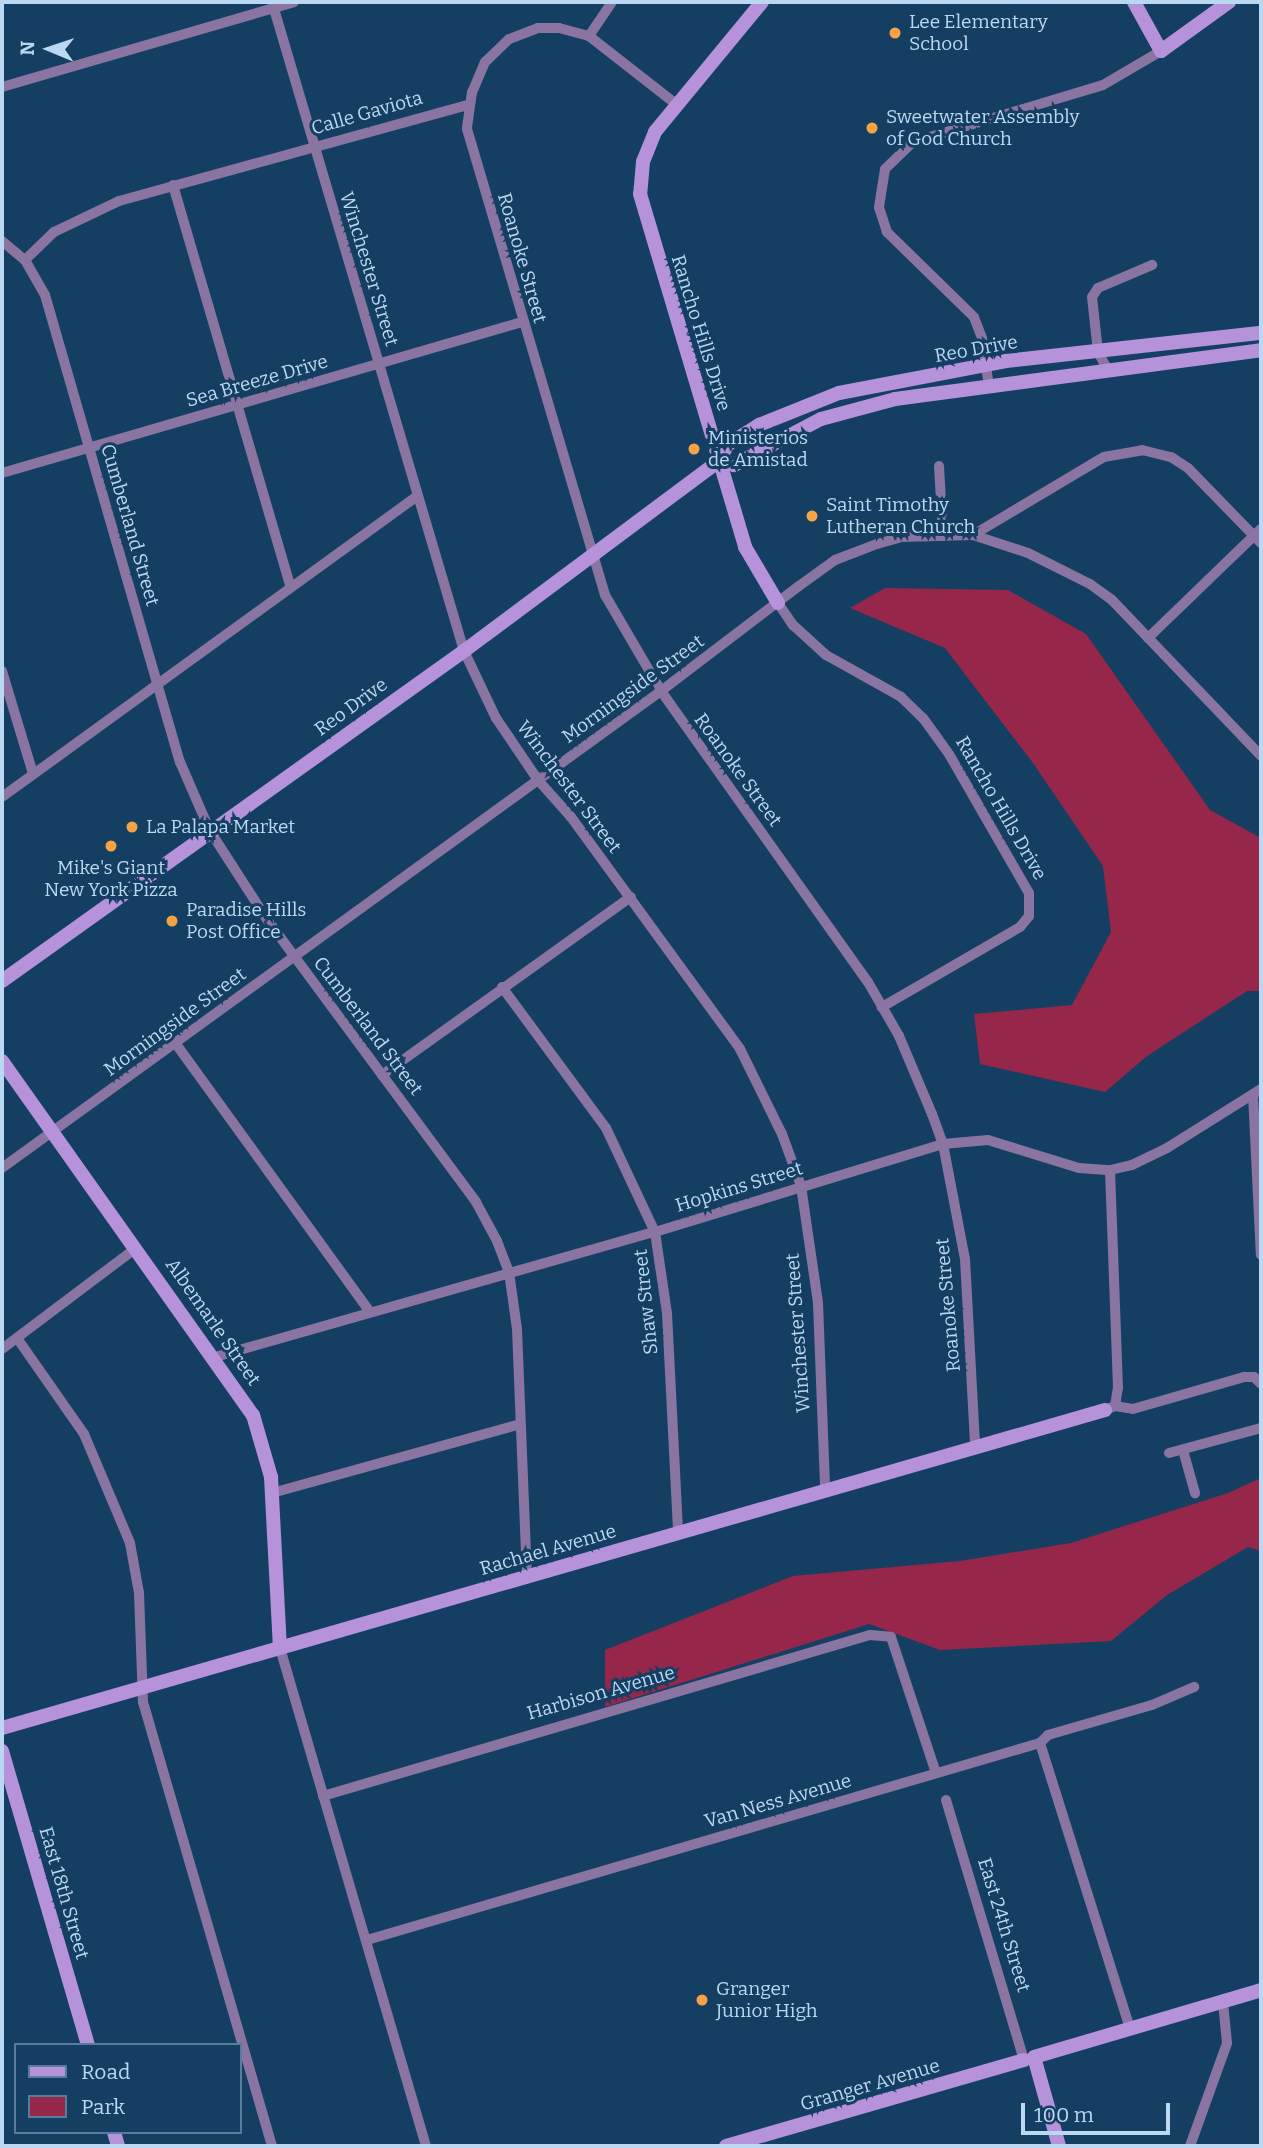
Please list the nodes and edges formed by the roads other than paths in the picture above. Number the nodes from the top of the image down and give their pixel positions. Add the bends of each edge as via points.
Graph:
1 (294, 2) edge
2 (612, 2) edge
3 (762, 2) edge
4 (1134, 2) edge
5 (1229, 2) edge
6 (272, 5) edge
7 (589, 36) junction
8 (1161, 51) junction
9 (2, 87) edge
10 (470, 104) junction
11 (677, 104) junction
12 (314, 146) junction
13 (173, 185) junction
14 (2, 241) edge
15 (25, 260) junction
16 (1152, 265) dead end
17 (522, 322) junction
18 (1261, 333) edge
19 (1261, 350) edge
20 (1098, 352) junction
21 (379, 364) junction
22 (988, 365) junction
23 (1109, 372) junction
24 (989, 387) junction
25 (235, 405) junction
26 (89, 448) junction
27 (720, 460) junction
28 (939, 466) dead end
29 (2, 473) edge
30 (416, 498) junction
31 (973, 535) junction
32 (943, 536) junction
33 (1259, 536) edge
34 (592, 555) junction
35 (290, 586) junction
36 (778, 603) junction
37 (1148, 638) junction
38 (464, 651) junction
39 (2, 671) edge
40 (157, 687) junction
41 (661, 691) junction
42 (1261, 756) edge
43 (33, 774) junction
44 (538, 780) junction
45 (2, 797) edge
46 (210, 831) junction
47 (631, 898) junction
48 (295, 957) junction
49 (2, 981) edge
50 (502, 987) junction
51 (882, 1007) junction
52 (176, 1044) junction
53 (2, 1061) edge
54 (382, 1075) junction
55 (1257, 1091) edge
56 (52, 1132) junction
57 (943, 1144) junction
58 (2, 1168) edge
59 (1110, 1170) junction
60 (801, 1186) junction
61 (655, 1232) junction
62 (136, 1248) junction
63 (1261, 1255) edge
64 (509, 1272) junction
65 (369, 1311) junction
66 (17, 1338) junction
67 (2, 1349) edge
68 (215, 1357) junction
69 (1261, 1384) edge
70 (1110, 1408) junction
71 (521, 1424) junction
72 (1261, 1427) edge
73 (975, 1446) junction
74 (1183, 1450) junction
75 (1169, 1453) dead end
76 (825, 1489) junction
77 (272, 1493) junction
78 (1195, 1493) dead end
79 (678, 1532) junction
80 (527, 1576) junction
81 (280, 1648) junction
82 (1194, 1687) dead end
83 (143, 1688) junction
84 (2, 1728) edge
85 (1040, 1743) junction
86 (2, 1751) edge
87 (936, 1773) junction
88 (323, 1796) junction
89 (946, 1800) dead end
90 (367, 1940) junction
91 (1261, 1990) edge
92 (1223, 2002) junction
93 (1129, 2029) junction
94 (87, 2043) edge
95 (1029, 2059) junction
96 (272, 2146) edge
97 (426, 2146) edge
98 (726, 2146) edge
99 (1059, 2146) edge
100 (1190, 2146) edge

1 - 6 street
2 - 7 street
3 - 11 street, Rancho Hills Drive
4 - 8 street
5 - 8 street
6 - 9 street
6 - 12 street, Winchester Street
7 - 10 street via 549,27 509,39 479,71
7 - 11 street
8 - 22 street via 1103,85 913,142 895,155 882,177 879,207 887,232 974,317
10 - 12 street, Calle Gaviota
10 - 17 street, Roanoke Street via 467,129
11 - 27 street, Rancho Hills Drive via 646,151 641,205
12 - 13 street, Calle Gaviota
12 - 21 street, Winchester Street
13 - 15 street, Calle Gaviota via 119,201 54,232
13 - 25 street
14 - 15 street, Cumberland Street
15 - 26 street, Cumberland Street via 46,295
16 - 20 street via 1098,288 1091,297
17 - 21 street, Sea Breeze Drive
17 - 34 street, Roanoke Street
18 - 20 street, Reo Drive
19 - 23 street, Reo Drive
20 - 22 street, Reo Drive
20 - 23 street
21 - 25 street, Sea Breeze Drive
21 - 30 street, Winchester Street
22 - 24 street
22 - 27 street, Reo Drive via 839,393 795,407 727,445
23 - 24 street, Reo Drive
24 - 27 street, Reo Drive via 855,408 805,426 734,465
25 - 26 street, Sea Breeze Drive
25 - 35 street
26 - 29 street, Sea Breeze Drive
26 - 40 street, Cumberland Street
27 - 34 street, Reo Drive
27 - 36 street, Rancho Hills Drive via 745,547
28 - 32 street
30 - 35 street
30 - 38 street, Winchester Street
31 - 32 street, Morningside Street
31 - 33 street via 1104,457 1142,450 1171,457 1188,468
31 - 37 street, Morningside Street via 1028,553 1090,584
32 - 36 street, Morningside Street via 901,537 835,560
33 - 37 street
34 - 38 street, Reo Drive
34 - 41 street, Roanoke Street via 605,595
35 - 40 street
36 - 41 street, Morningside Street
36 - 51 street, Rancho Hills Drive via 793,625 826,655 901,697 949,754 1030,893 1029,916 1014,930
37 - 42 street, Morningside Street
38 - 44 street, Winchester Street via 496,718
38 - 46 street, Reo Drive
39 - 43 street
40 - 43 street
40 - 46 street, Cumberland Street via 180,762
41 - 44 street, Morningside Street
41 - 51 street, Roanoke Street
43 - 45 street
44 - 47 street, Winchester Street
44 - 48 street, Morningside Street
46 - 48 street, Cumberland Street
46 - 49 street, Reo Drive
47 - 50 street
47 - 60 street, Winchester Street via 740,1049 776,1119
48 - 52 street, Morningside Street
48 - 54 street, Cumberland Street
50 - 54 street
50 - 61 street, Shaw Street via 606,1128
51 - 57 street, Roanoke Street
52 - 56 street, Morningside Street
52 - 65 street
53 - 56 street, Albemarle Street
54 - 64 street, Cumberland Street via 476,1202
55 - 59 street, Hopkins Street via 1167,1149
55 - 63 street
56 - 58 street, Morningside Street
56 - 62 street, Albemarle Street
57 - 59 street, Hopkins Street via 988,1140 1068,1165
57 - 60 street, Hopkins Street
57 - 73 street, Roanoke Street via 965,1259
59 - 70 street via 1118,1388
60 - 61 street, Hopkins Street
60 - 76 street, Winchester Street via 818,1303
61 - 64 street, Hopkins Street
61 - 79 street, Shaw Street via 667,1313
62 - 66 street
62 - 68 street, Albemarle Street
64 - 65 street, Hopkins Street
64 - 71 street, Cumberland Street
65 - 68 street, Hopkins Street
66 - 67 street
66 - 83 street via 84,1434 118,1508 139,1593
68 - 77 street, Albemarle Street via 259,1430
69 - 70 street via 1254,1377 1244,1377 1133,1409
70 - 73 street, Rachael Avenue
71 - 77 street
71 - 80 street, Cumberland Street
72 - 74 street
73 - 76 street, Rachael Avenue
74 - 75 street
74 - 78 street
76 - 79 street, Rachael Avenue
77 - 81 street, Albemarle Street
79 - 80 street, Rachael Avenue
80 - 81 street, Rachael Avenue
81 - 83 street, Rachael Avenue
81 - 88 street
82 - 85 street, Van Ness Avenue via 1152,1706 1048,1735
83 - 84 street, Rachael Avenue
83 - 96 street
85 - 87 street, Van Ness Avenue
85 - 93 street
86 - 94 street, East 18th Street
87 - 88 street, Harbison Avenue via 891,1637 870,1635
87 - 90 street, Van Ness Avenue
88 - 90 street
89 - 95 street, East 24th Street
90 - 97 street
91 - 92 street, Granger Avenue
92 - 93 street, Granger Avenue
92 - 100 street via 1227,2043
93 - 95 street, Granger Avenue
95 - 98 street, Granger Avenue
95 - 99 street, East 24th Street

